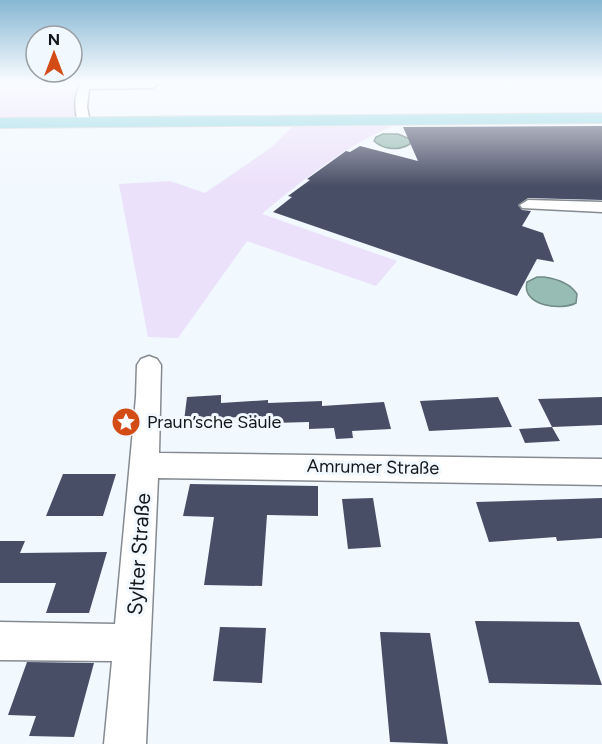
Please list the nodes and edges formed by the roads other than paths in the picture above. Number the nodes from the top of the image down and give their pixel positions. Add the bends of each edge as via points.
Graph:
1 (82, 117) edge
2 (602, 118) edge
3 (84, 122) junction
4 (0, 123) edge
5 (528, 205) dead end
6 (602, 207) edge
7 (149, 365) dead end
8 (144, 465) junction
9 (602, 471) edge
10 (0, 641) edge
11 (133, 643) junction
12 (125, 744) edge

1 - 3 street
2 - 3 main road
3 - 4 main road
5 - 6 street
7 - 8 street, Sylter Straße
8 - 9 street, Amrumer Straße
8 - 11 street, Sylter Straße
10 - 11 street
11 - 12 street, Sylter Straße

